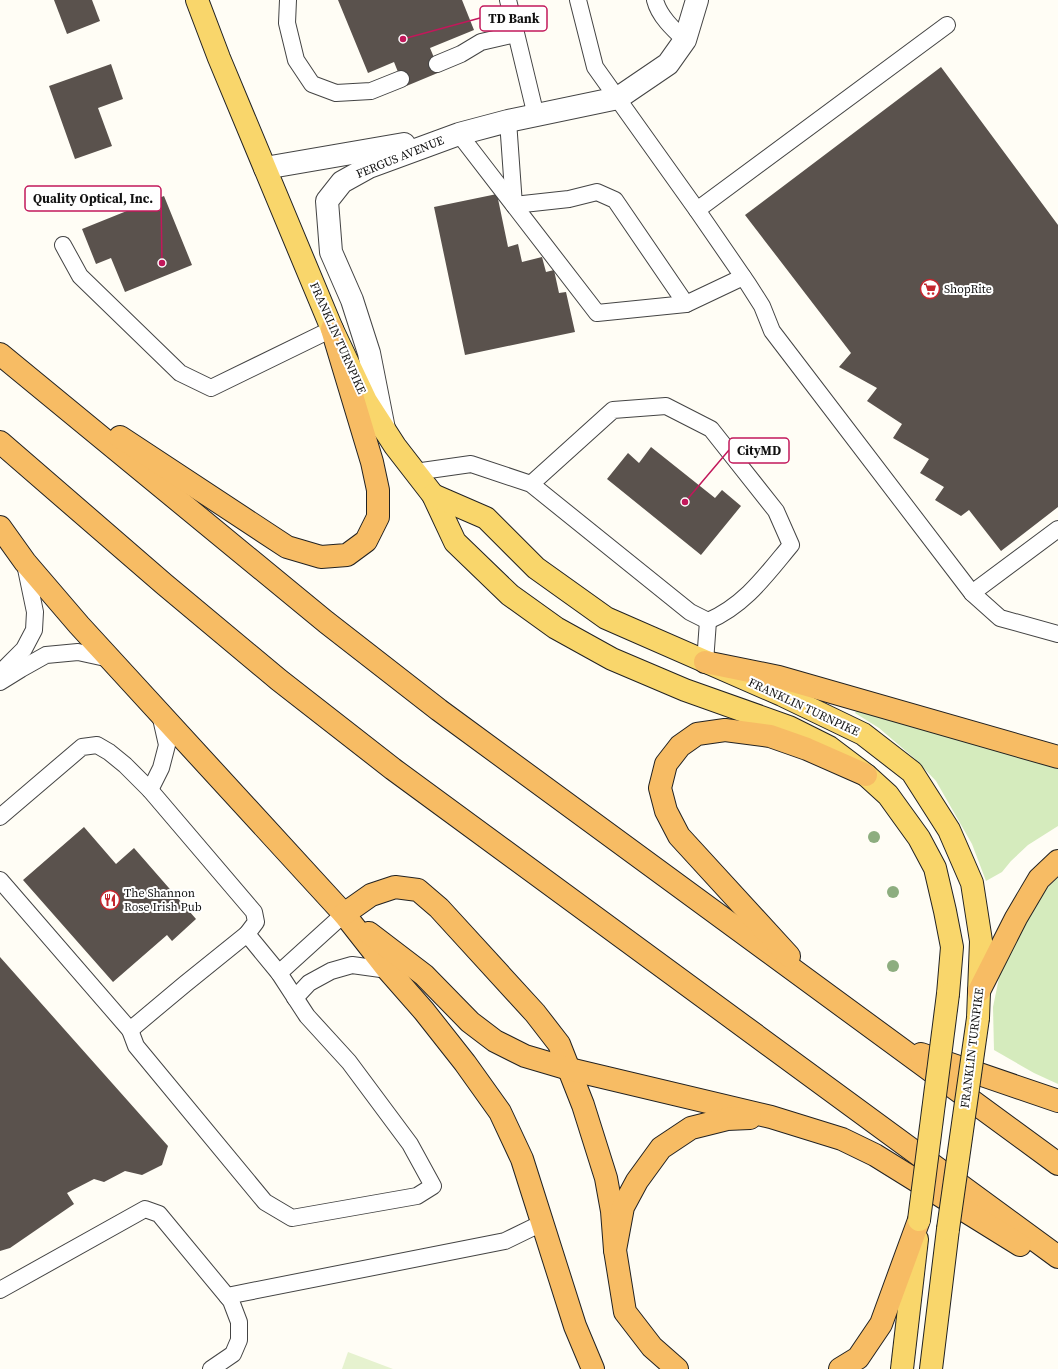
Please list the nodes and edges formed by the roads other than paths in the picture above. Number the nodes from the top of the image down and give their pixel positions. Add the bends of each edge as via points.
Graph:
1 (196, 0) edge
2 (288, 0) edge
3 (508, 0) edge
4 (578, 0) edge
5 (655, 0) edge
6 (697, 0) edge
7 (947, 26) dead end
8 (516, 34) junction
9 (685, 40) junction
10 (437, 64) dead end
11 (401, 79) dead end
12 (618, 98) junction
13 (536, 116) junction
14 (508, 121) junction
15 (459, 134) junction
16 (265, 168) junction
17 (514, 205) junction
18 (697, 210) junction
19 (62, 245) dead end
20 (743, 277) junction
21 (686, 304) junction
22 (332, 329) junction
23 (0, 354) edge
24 (28, 378) junction
25 (385, 432) junction
26 (0, 442) edge
27 (415, 472) junction
28 (531, 484) junction
29 (433, 495) junction
30 (0, 527) edge
31 (1058, 529) edge
32 (25, 562) junction
33 (972, 593) junction
34 (708, 621) junction
35 (1058, 634) edge
36 (110, 659) junction
37 (705, 662) junction
38 (0, 673) edge
39 (0, 682) edge
40 (160, 714) junction
41 (1058, 757) edge
42 (866, 775) junction
43 (150, 790) junction
44 (0, 817) edge
45 (1058, 861) edge
46 (0, 880) edge
47 (344, 914) junction
48 (247, 934) junction
49 (388, 970) junction
50 (279, 973) junction
51 (979, 990) junction
52 (822, 992) junction
53 (295, 998) junction
54 (130, 1030) junction
55 (896, 1046) junction
56 (569, 1069) junction
57 (1058, 1101) edge
58 (771, 1117) junction
59 (1058, 1164) edge
60 (919, 1220) junction
61 (542, 1224) junction
62 (615, 1250) junction
63 (1058, 1257) edge
64 (1058, 1269) edge
65 (0, 1290) edge
66 (227, 1296) junction
67 (211, 1369) edge
68 (593, 1369) edge
69 (677, 1369) edge
70 (840, 1369) edge
71 (902, 1369) edge
72 (931, 1369) edge

1 - 16 main road, FRANKLIN TURNPIKE
2 - 11 lane via 287,23 296,60 312,84 336,93 371,91
3 - 8 lane
4 - 12 lane via 595,68
5 - 9 lane via 658,9 674,31
6 - 9 street, FERGUS AVENUE
7 - 18 lane
8 - 10 lane via 481,42
8 - 13 lane
9 - 12 street, FERGUS AVENUE via 668,64
12 - 13 street, FERGUS AVENUE
12 - 18 lane
13 - 14 street, FERGUS AVENUE
14 - 15 street, FERGUS AVENUE
14 - 17 lane
15 - 16 street, FERGUS AVENUE
15 - 17 lane
15 - 25 street, FERGUS AVENUE via 369,167 342,182 327,201 331,252 352,300 369,353
16 - 22 main road, FRANKLIN TURNPIKE
17 - 21 lane via 597,313
17 - 21 lane via 597,192 615,200
18 - 20 lane
19 - 22 lane via 80,276 180,373 211,388
20 - 21 lane
20 - 33 lane via 762,306 772,331
22 - 24 highway via 378,490 378,517 366,541 347,555 321,557 287,546
22 - 25 main road, FRANKLIN TURNPIKE via 366,401
23 - 24 highway
24 - 52 highway via 320,617 432,705
25 - 27 main road, FRANKLIN TURNPIKE
26 - 63 highway via 279,680 393,769
27 - 28 lane via 471,464
27 - 29 main road, FRANKLIN TURNPIKE
28 - 34 lane via 690,612
28 - 34 lane via 613,410 666,406 711,429 776,510 791,545 756,588 724,614
29 - 37 main road, FRANKLIN TURNPIKE via 486,518 536,568 606,618
29 - 42 main road, FRANKLIN TURNPIKE via 455,542 510,595 556,628 612,659 685,690 789,727 829,747
30 - 32 highway
31 - 33 lane
32 - 36 highway
32 - 38 lane via 35,612 34,630 24,649
33 - 35 lane via 1000,618
34 - 37 lane
36 - 39 lane via 78,652 46,656
36 - 40 highway
37 - 41 highway via 779,677
37 - 51 main road, FRANKLIN TURNPIKE via 863,734 912,772 949,830 972,883 981,941
40 - 43 lane via 167,745
40 - 47 highway
42 - 52 highway via 770,736 725,730 697,734 680,746 666,764 660,788 666,811 679,836
42 - 60 main road, FRANKLIN TURNPIKE, bridge via 888,795 919,838 935,868 952,947
43 - 44 lane via 109,752 97,745 82,747
43 - 48 lane via 254,912 256,922
45 - 51 highway via 1039,880
46 - 54 lane
47 - 49 highway
47 - 50 lane
47 - 56 highway via 424,975 470,1022 495,1040 525,1056
47 - 56 highway via 371,894 395,887 418,890 439,908 535,1013 559,1044
48 - 50 lane
48 - 54 lane
49 - 53 lane via 352,965 331,971 309,983
49 - 61 highway via 447,1040 500,1112 522,1159
50 - 53 lane
51 - 72 main road, FRANKLIN TURNPIKE, bridge via 978,1018
52 - 55 highway
53 - 54 lane via 307,1016 349,1062 410,1144 433,1186 417,1196 292,1218 265,1202 136,1046
55 - 57 highway
55 - 59 highway
56 - 58 highway
56 - 62 highway via 606,1178
58 - 62 highway via 727,1119 691,1128 661,1148 637,1181 623,1207
58 - 64 highway via 842,1139 875,1155
60 - 70 highway via 881,1324 858,1358
60 - 71 main road, FRANKLIN TURNPIKE
61 - 66 lane via 505,1241
61 - 68 highway via 575,1326
62 - 69 highway via 625,1312 652,1347
65 - 66 lane via 145,1209 159,1214
66 - 67 lane via 239,1322 239,1340 233,1354

